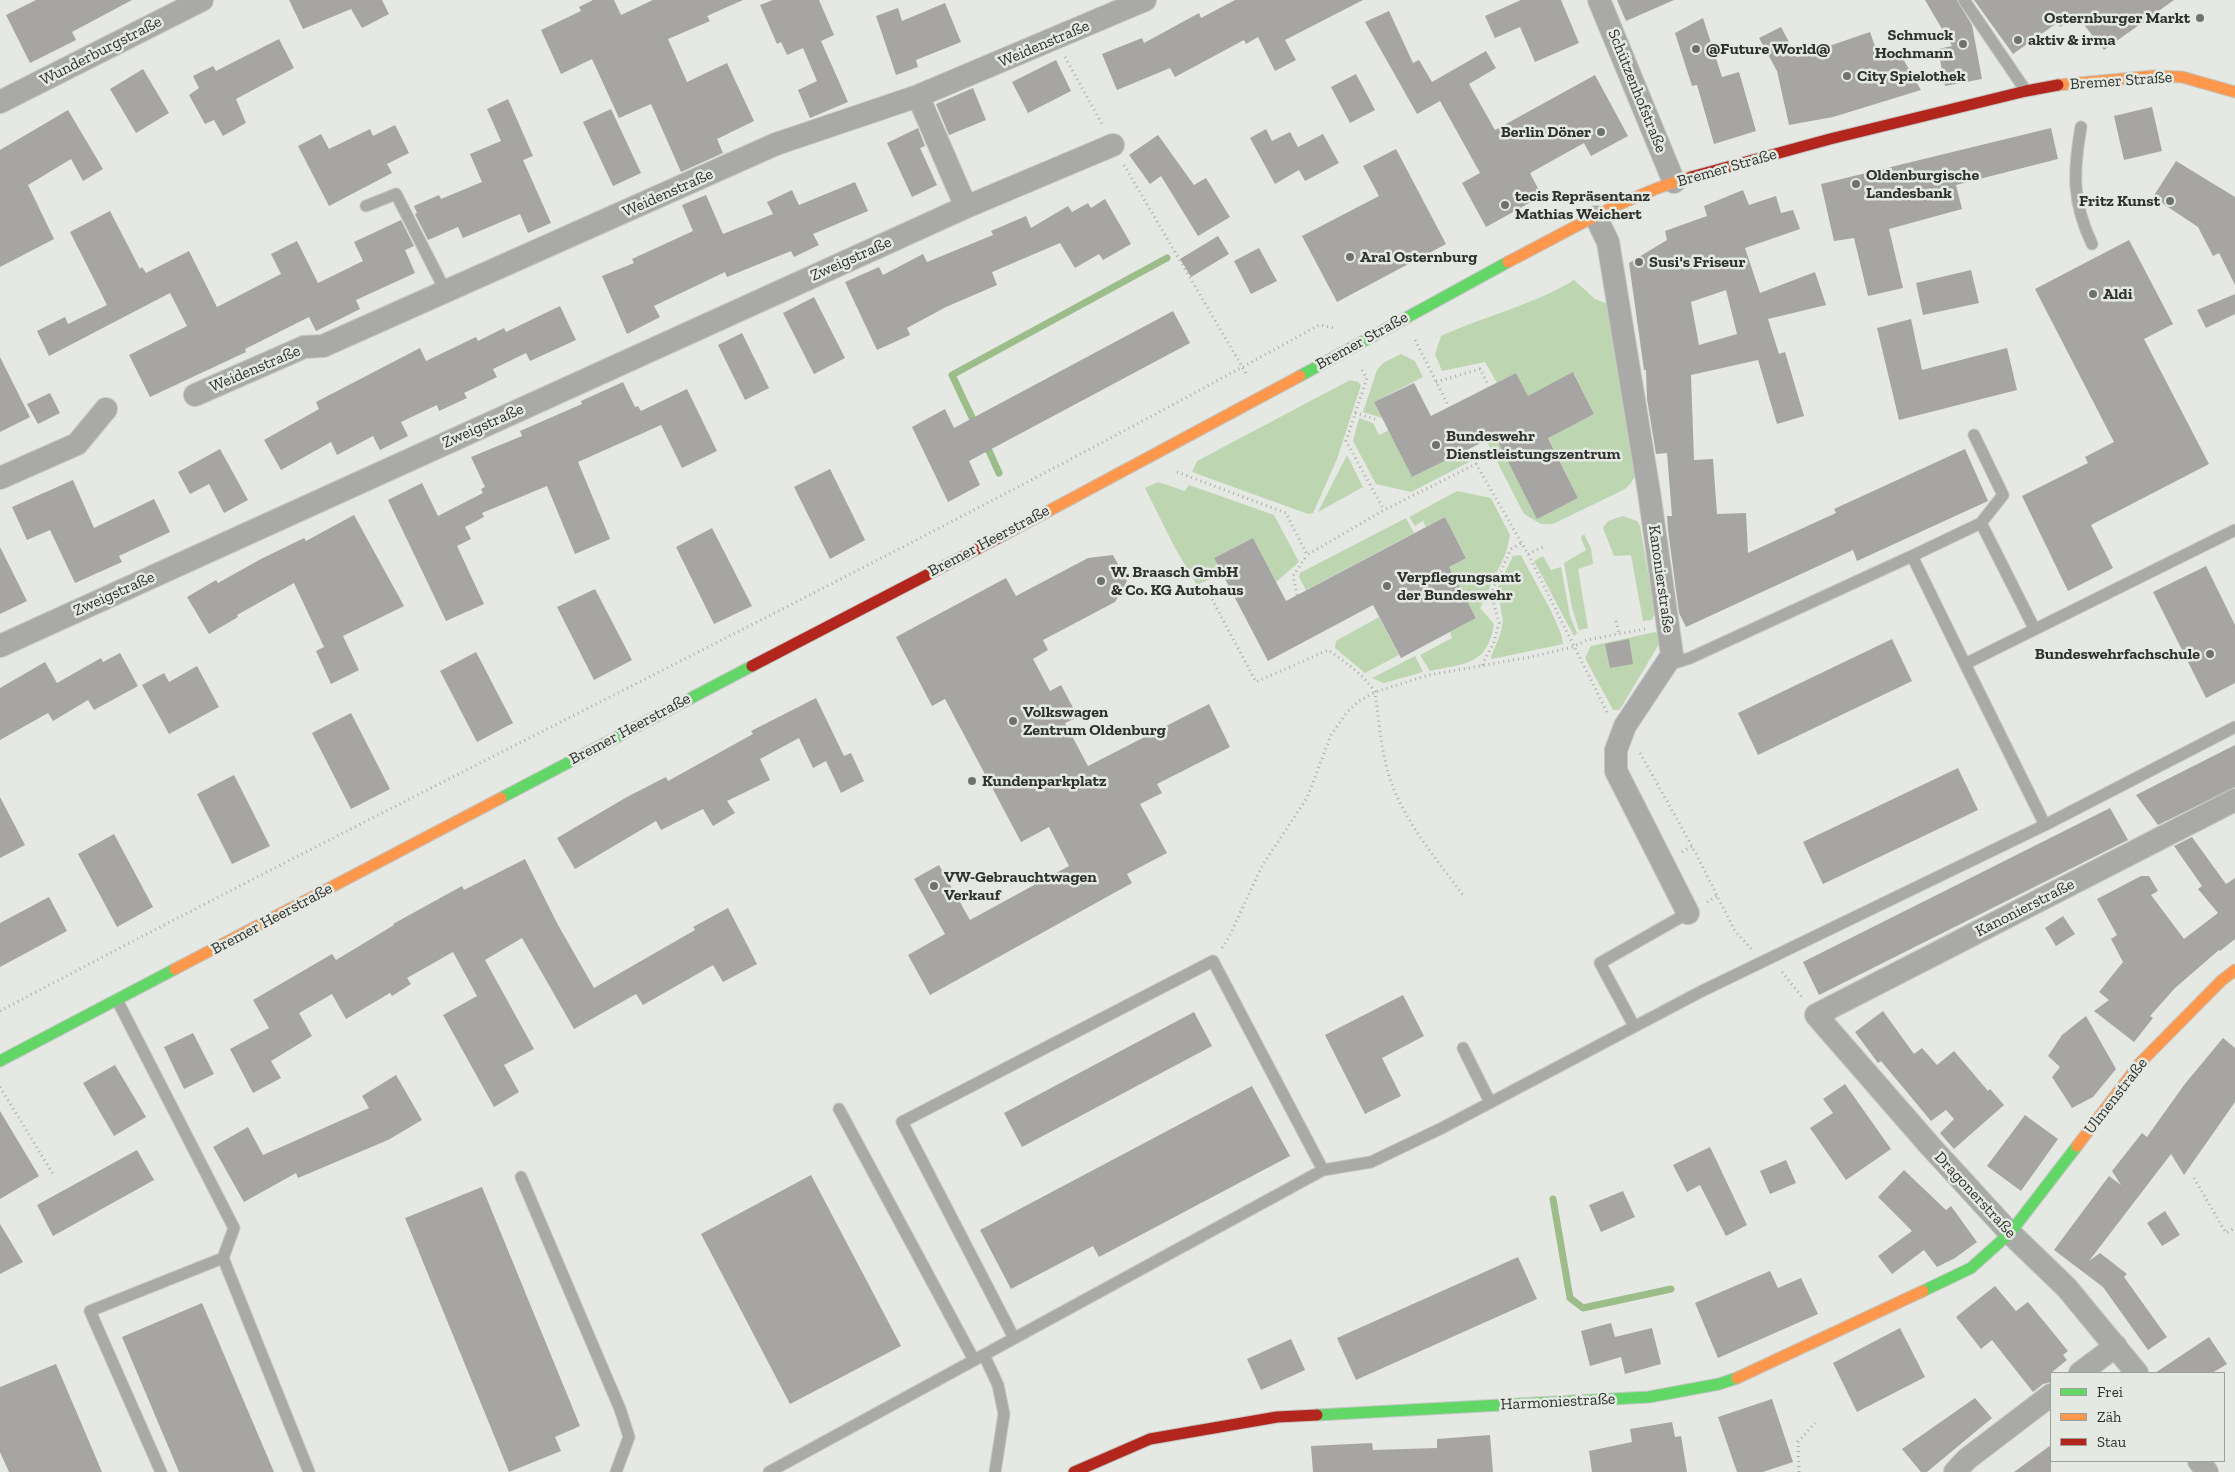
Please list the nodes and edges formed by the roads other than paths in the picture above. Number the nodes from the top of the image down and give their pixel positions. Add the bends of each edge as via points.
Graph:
1 (202, 0) edge
2 (1145, 0) edge
3 (1599, 0) edge
4 (1964, 0) edge
5 (2026, 91) junction
6 (2235, 92) edge
7 (918, 96) junction
8 (0, 102) edge
9 (2081, 127) dead end
10 (1113, 145) road end
11 (1674, 182) junction
12 (366, 206) dead end
13 (966, 207) junction
14 (1596, 217) junction
15 (2092, 244) dead end
16 (446, 292) junction
17 (195, 395) dead end
18 (1260, 397) joint
19 (106, 409) dead end
20 (1974, 435) dead end
21 (0, 478) edge
22 (1981, 523) junction
23 (2235, 530) edge
24 (1912, 556) junction
25 (2034, 628) junction
26 (0, 646) edge
27 (1965, 664) junction
28 (1666, 666) junction
29 (2235, 727) edge
30 (2235, 800) edge
31 (2045, 824) junction
32 (1688, 913) joint
33 (2235, 970) edge
34 (117, 1000) junction
35 (1816, 1015) joint
36 (1634, 1026) junction
37 (1463, 1048) dead end
38 (0, 1061) edge
39 (1490, 1102) junction
40 (839, 1109) dead end
41 (1323, 1170) junction
42 (521, 1177) dead end
43 (2010, 1233) junction
44 (223, 1258) junction
45 (1014, 1338) junction
46 (2116, 1346) junction
47 (979, 1358) junction
48 (2081, 1372) edge
49 (2136, 1372) edge
50 (2050, 1396) edge
51 (161, 1472) edge
52 (310, 1472) edge
53 (616, 1472) edge
54 (769, 1472) edge
55 (995, 1472) edge
56 (1074, 1472) edge
57 (1955, 1472) edge

1 - 8 street, Wunderburgstraße
2 - 7 street, Weidenstraße
3 - 11 street, Schützenhofstraße
4 - 5 lane
5 - 6 street, Bremer Straße via 2154,76 2182,77
5 - 11 street, Bremer Straße via 1830,139
7 - 13 street
7 - 16 street, Weidenstraße via 776,144
9 - 15 lane via 2074,164 2076,196 2081,220
10 - 13 street, Zweigstraße
11 - 14 street, Bremer Straße
12 - 16 lane via 396,194
13 - 26 street, Zweigstraße
14 - 18 street, Bremer Straße
14 - 28 street, Kanonierstraße via 1608,242 1649,492 1672,655
16 - 17 street, Weidenstraße via 323,346 304,347
18 - 34 street, Bremer Heerstraße via 1163,451
19 - 21 street via 77,444
20 - 22 lane via 2004,495
22 - 24 lane
22 - 25 lane
23 - 25 lane
24 - 27 lane
24 - 28 lane
25 - 27 lane
27 - 31 lane
28 - 32 street, Kanonierstraße via 1625,726 1616,750 1616,771
29 - 31 lane
30 - 35 street, Kanonierstraße
31 - 36 lane
32 - 36 lane via 1600,964
33 - 43 street, Ulmenstraße via 2140,1063
34 - 38 street, Bremer Heerstraße
34 - 44 lane via 234,1228
35 - 43 street, Dragonerstraße via 1861,1070
36 - 39 lane
37 - 39 lane
39 - 41 lane via 1371,1162
40 - 47 lane
41 - 45 lane
41 - 45 lane via 1213,961 902,1122
42 - 53 lane via 627,1430 629,1438
43 - 46 street, Dragonerstraße via 2067,1288
43 - 56 street, Harmoniestraße via 1971,1268 1786,1357 1718,1384 1649,1397 1277,1417 1150,1439
44 - 51 lane via 90,1311
44 - 52 lane
45 - 47 lane
46 - 48 street
46 - 49 street, Dragonerstraße
47 - 54 lane
47 - 55 lane via 998,1385 1004,1414
50 - 57 street

